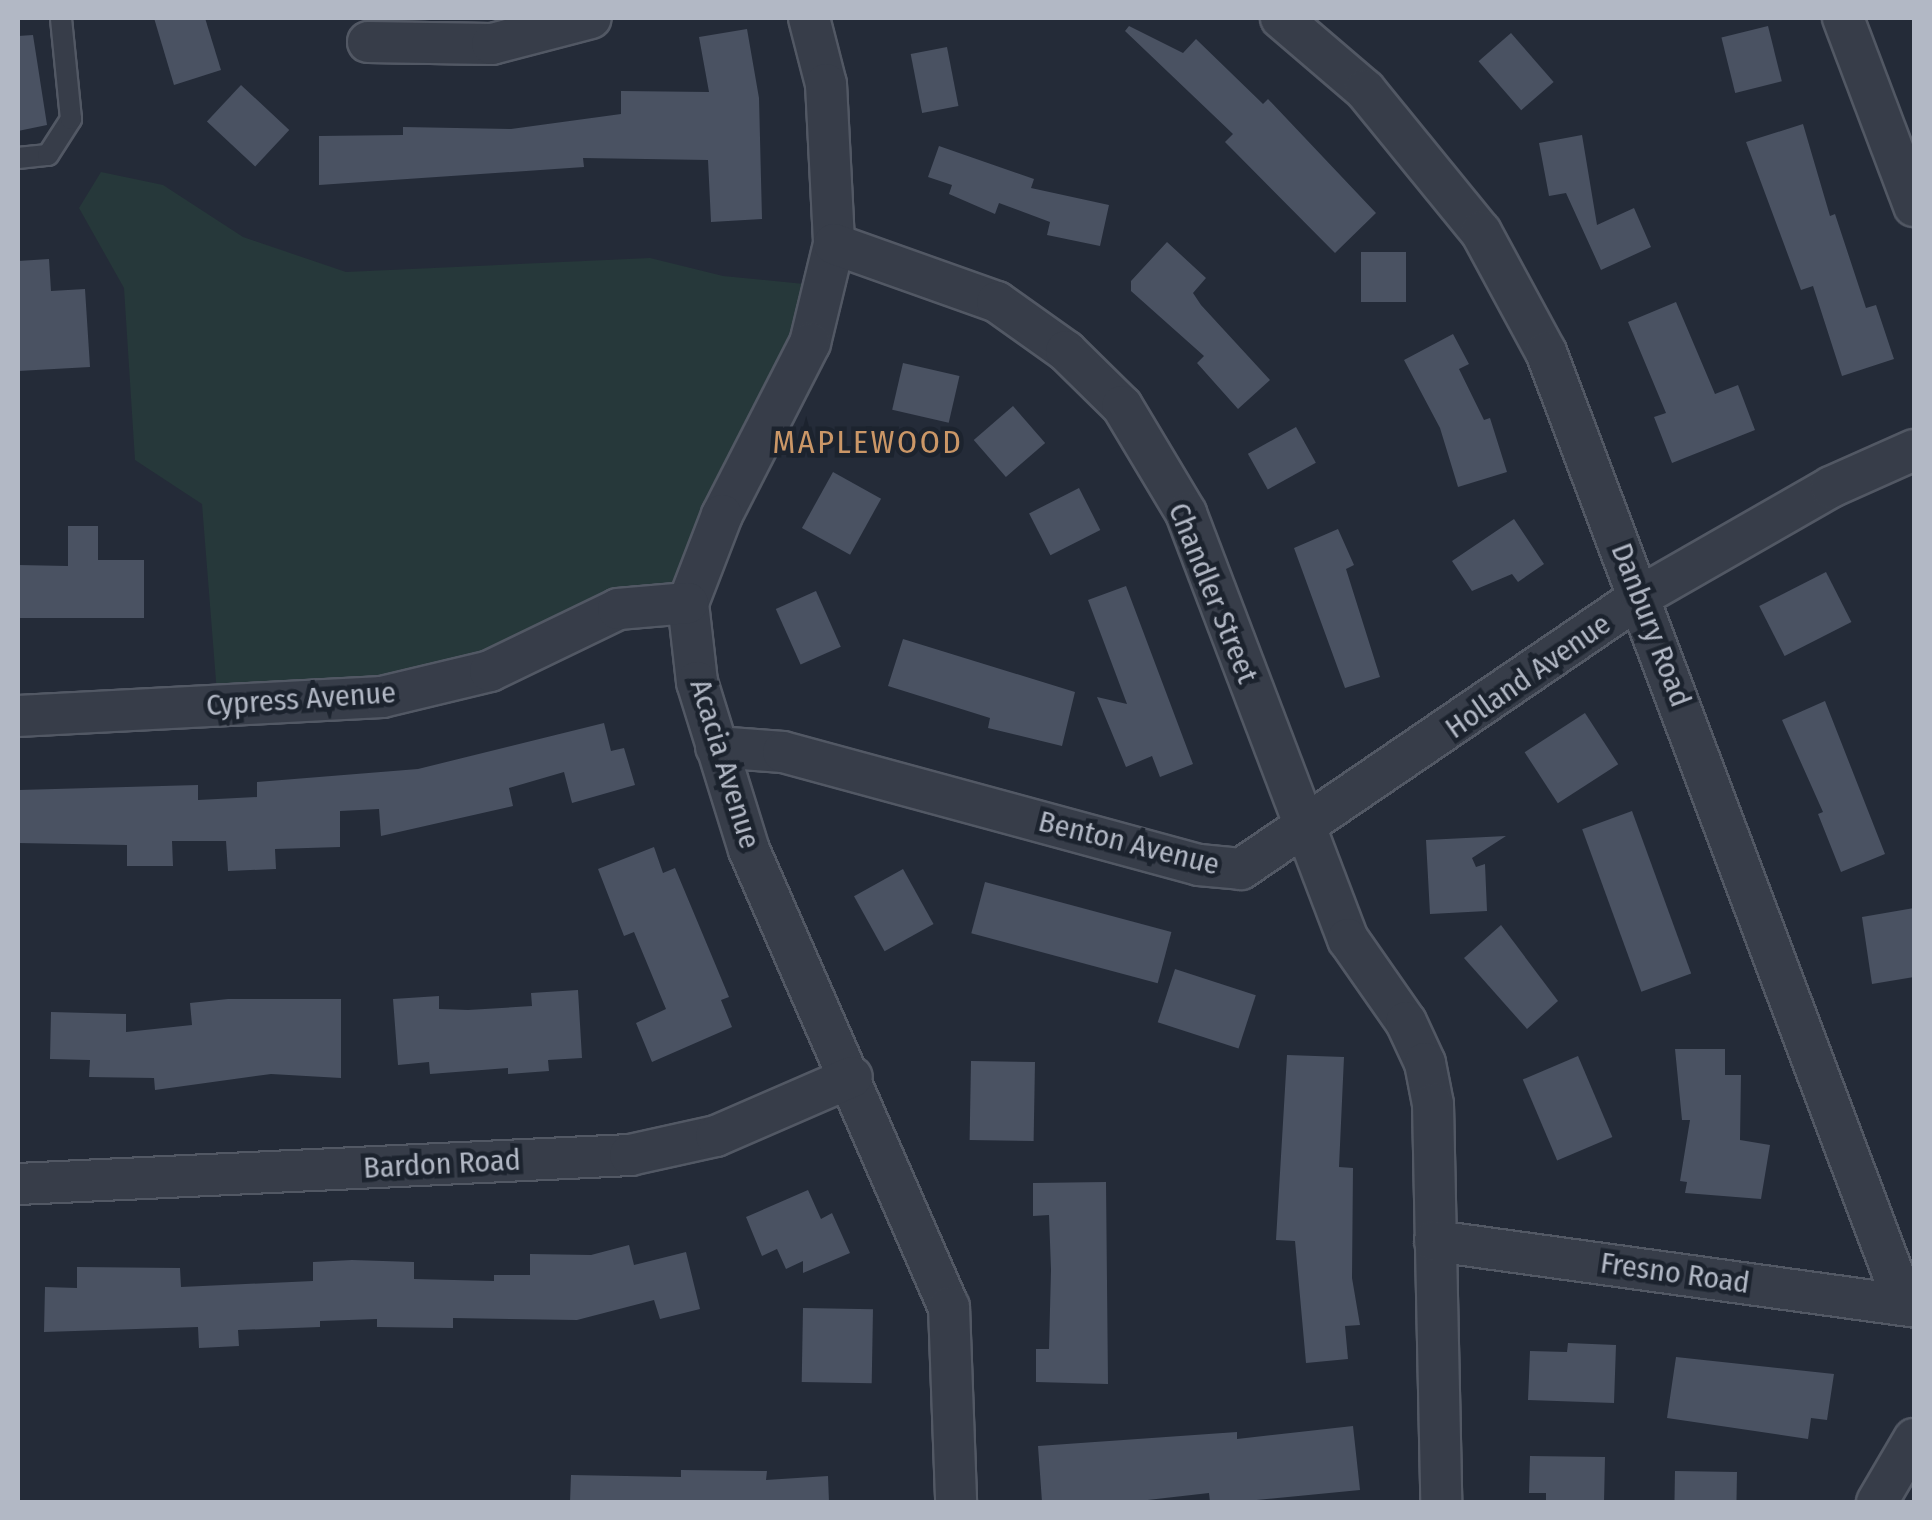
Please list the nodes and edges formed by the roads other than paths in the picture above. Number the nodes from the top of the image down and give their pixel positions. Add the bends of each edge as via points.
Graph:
1 (61, 18) edge
2 (591, 18) edge
3 (809, 18) edge
4 (1281, 18) edge
5 (1843, 18) edge
6 (368, 42) dead end
7 (18, 158) edge
8 (1914, 206) edge
9 (834, 244) junction
10 (1914, 450) edge
11 (1641, 596) junction
12 (688, 603) junction
13 (18, 716) edge
14 (716, 747) junction
15 (1302, 822) junction
16 (852, 1077) junction
17 (18, 1184) edge
18 (1435, 1240) junction
19 (1909, 1305) edge
20 (1914, 1439) edge
21 (956, 1502) edge
22 (1440, 1502) edge
23 (1877, 1502) edge

1 - 7 lane via 71,119 48,154
2 - 6 street via 492,44
3 - 9 street, Acacia Avenue via 826,84
4 - 11 street, Danbury Road via 1366,90 1481,232 1546,352
5 - 8 street
9 - 12 street, Acacia Avenue via 810,343 722,516
9 - 15 street, Chandler Street via 997,302 1066,351 1122,406 1186,513
10 - 11 street, Holland Avenue via 1831,487
11 - 15 street, Holland Avenue via 1380,779
11 - 19 street, Danbury Road
12 - 13 street, Cypress Avenue via 618,609 490,672 382,697
12 - 14 street, Acacia Avenue via 697,682
14 - 15 street, Benton Avenue via 783,752 1199,865 1241,869
14 - 16 street, Acacia Avenue via 749,850
15 - 18 street via 1348,939 1406,1022 1425,1063 1433,1104
16 - 17 street, Bardon Road via 716,1136 630,1155
16 - 21 street, Acacia Avenue via 949,1307
18 - 19 street, Fresno Road
18 - 22 street
20 - 23 street

